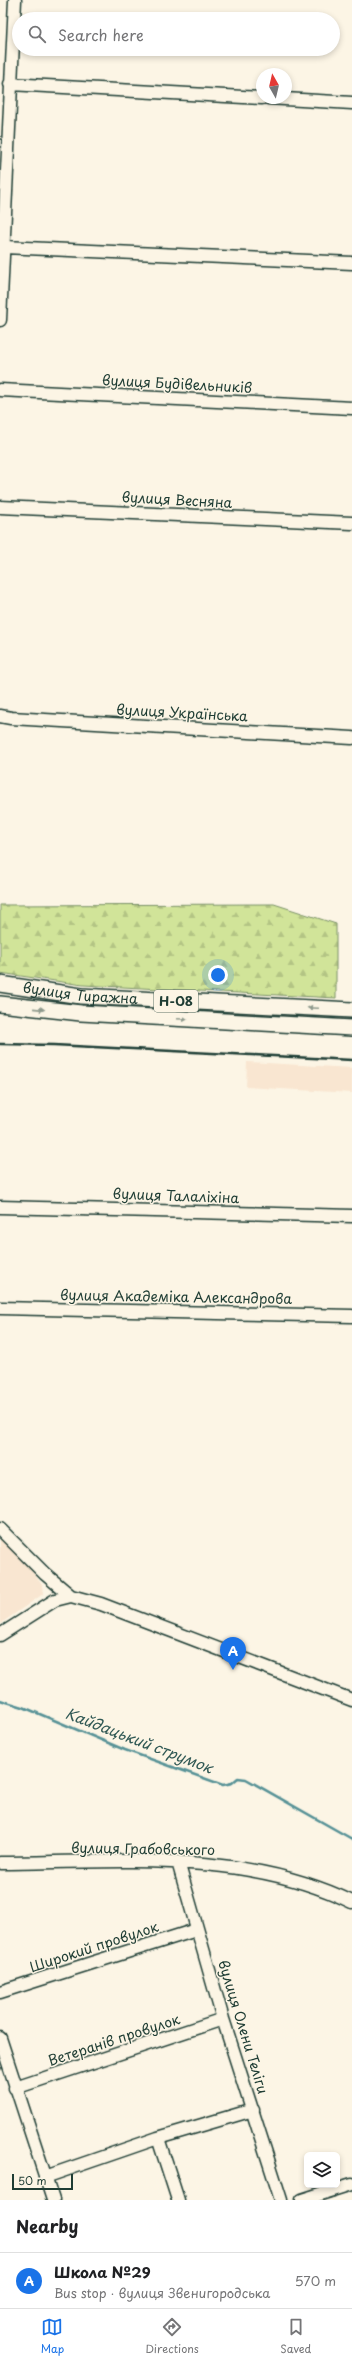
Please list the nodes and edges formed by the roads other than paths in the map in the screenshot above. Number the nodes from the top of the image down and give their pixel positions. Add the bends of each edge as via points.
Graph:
1 (15, 0) edge
2 (14, 12) edge
3 (12, 33) edge
4 (7, 88) edge
5 (256, 98) edge
6 (292, 99) edge
7 (352, 103) edge
8 (4, 247) junction
9 (352, 263) edge
10 (1, 266) edge
11 (0, 320) edge
12 (0, 390) edge
13 (352, 408) edge
14 (0, 507) edge
15 (352, 523) edge
16 (6, 717) edge
17 (352, 738) edge
18 (0, 984) edge
19 (0, 1004) edge
20 (352, 1010) edge
21 (352, 1028) edge
22 (0, 1207) edge
23 (352, 1216) edge
24 (0, 1308) edge
25 (352, 1316) edge
26 (0, 1529) edge
27 (71, 1596) junction
28 (0, 1635) edge
29 (352, 1700) edge
30 (178, 1862) junction
31 (0, 1863) edge
32 (352, 1902) edge
33 (196, 1930) junction
34 (0, 1992) edge
35 (223, 2020) junction
36 (0, 2038) edge
37 (15, 2088) junction
38 (253, 2110) junction
39 (158, 2138) junction
40 (46, 2177) junction
41 (352, 2184) edge
42 (53, 2200) edge
43 (178, 2200) edge
44 (281, 2200) edge
45 (302, 2200) edge

1 - 2 street
3 - 4 street
4 - 5 street
4 - 8 street
6 - 7 street
8 - 9 street
8 - 10 street
10 - 11 street
12 - 13 street, вулиця Будівельників
14 - 15 street, вулиця Весняна
16 - 17 street, вулиця Українська
20 -> 18 main road, вулиця Тиражна / Н-08 via 81,996
19 -> 21 main road, вулиця Тиражна / Н-08 via 81,1013
22 - 23 street, вулиця Талаліхіна
24 - 25 street, вулиця Академіка Александрова
26 - 27 street
27 - 28 street via 55,1600
27 - 29 street via 101,1604
30 - 31 street, вулиця Грабовського
30 - 32 street, вулиця Грабовського via 260,1871 306,1884
30 - 33 street, вулиця Олени Теліги
33 - 34 street, Широкий провулок
33 - 35 street, вулиця Олени Теліги
35 - 37 street, Ветеранів провулок
35 - 38 street, вулиця Олени Теліги
36 - 37 street
37 - 40 street
38 - 39 street
38 - 44 street, вулиця Олени Теліги
39 - 40 street
39 - 43 street
40 - 42 street
41 - 45 street

